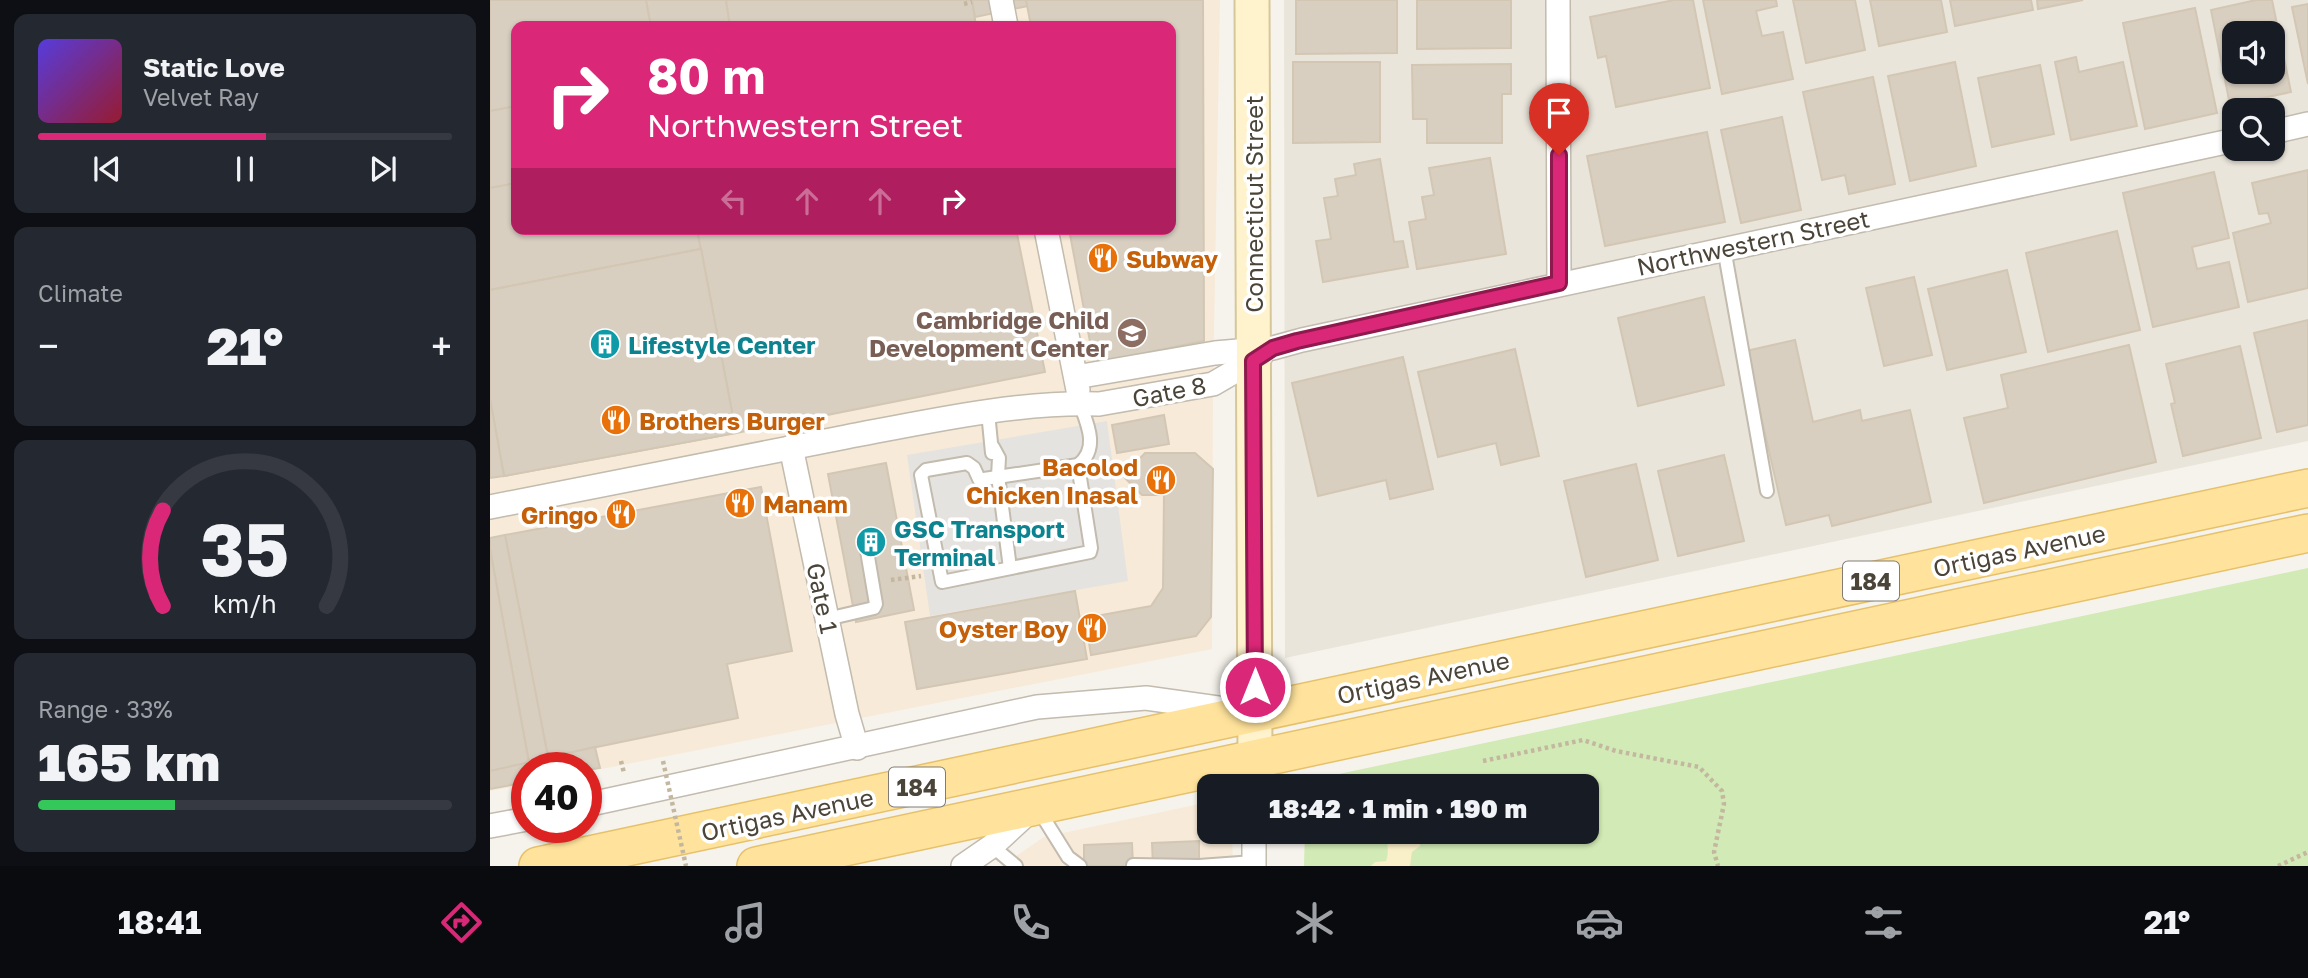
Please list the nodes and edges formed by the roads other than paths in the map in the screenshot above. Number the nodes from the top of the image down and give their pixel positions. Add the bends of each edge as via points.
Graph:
1 (1001, 0) edge
2 (1252, 0) edge
3 (1558, 0) edge
4 (1005, 21) edge
5 (2308, 124) edge
6 (2285, 129) edge
7 (2222, 143) edge
8 (1047, 235) edge
9 (1724, 248) junction
10 (1559, 283) junction
11 (1259, 353) junction
12 (1076, 377) junction
13 (1080, 404) junction
14 (988, 412) junction
15 (792, 447) junction
16 (1077, 465) junction
17 (998, 476) junction
18 (2308, 488) edge
19 (1767, 491) dead end
20 (490, 507) edge
21 (2308, 533) edge
22 (867, 551) dead end
23 (1010, 568) junction
24 (827, 619) junction
25 (1256, 714) junction
26 (857, 748) junction
27 (1255, 772) edge
28 (602, 802) edge
29 (1035, 806) junction
30 (511, 822) edge
31 (490, 827) edge
32 (1254, 844) edge
33 (992, 846) junction
34 (1254, 864) edge
35 (1133, 865) edge
36 (538, 866) edge
37 (756, 866) edge
38 (963, 866) edge
39 (1016, 866) edge
40 (1080, 866) edge

1 - 4 street
2 - 11 street, Connecticut Street
3 - 10 street
5 - 6 street
7 - 9 street, Northwestern Street
8 - 12 street
9 - 10 street, Northwestern Street
9 - 19 lane
10 - 11 street, Northwestern Street
11 - 12 street, Gate 8 via 1215,352
11 - 13 street, Gate 8 via 1213,384
11 - 25 street, Connecticut Street
12 - 13 street
13 - 14 street, Gate 8
13 - 16 lane via 1091,446
14 - 15 street, Gate 8
14 - 17 lane via 991,458
15 - 20 street, Gate 8
15 - 24 street, Gate 1
16 - 17 lane
16 - 23 lane via 1090,552
17 - 23 lane
17 - 23 lane via 979,479 967,463 926,470 922,475 942,582
18 - 25 main road, Ortigas Avenue / 184
21 - 27 main road, Ortigas Avenue / 184
22 - 24 lane via 874,608
24 - 26 street, Gate 1
25 - 26 street via 1146,698 1037,707
25 - 27 street, Connecticut Street
25 - 36 main road, Ortigas Avenue / 184
26 - 28 street
27 - 29 main road, Ortigas Avenue / 184
29 - 33 street
29 - 37 main road, Ortigas Avenue / 184
29 - 40 lane via 1068,857
30 - 31 street
32 - 34 street
33 - 38 street
33 - 39 lane
34 - 35 lane

